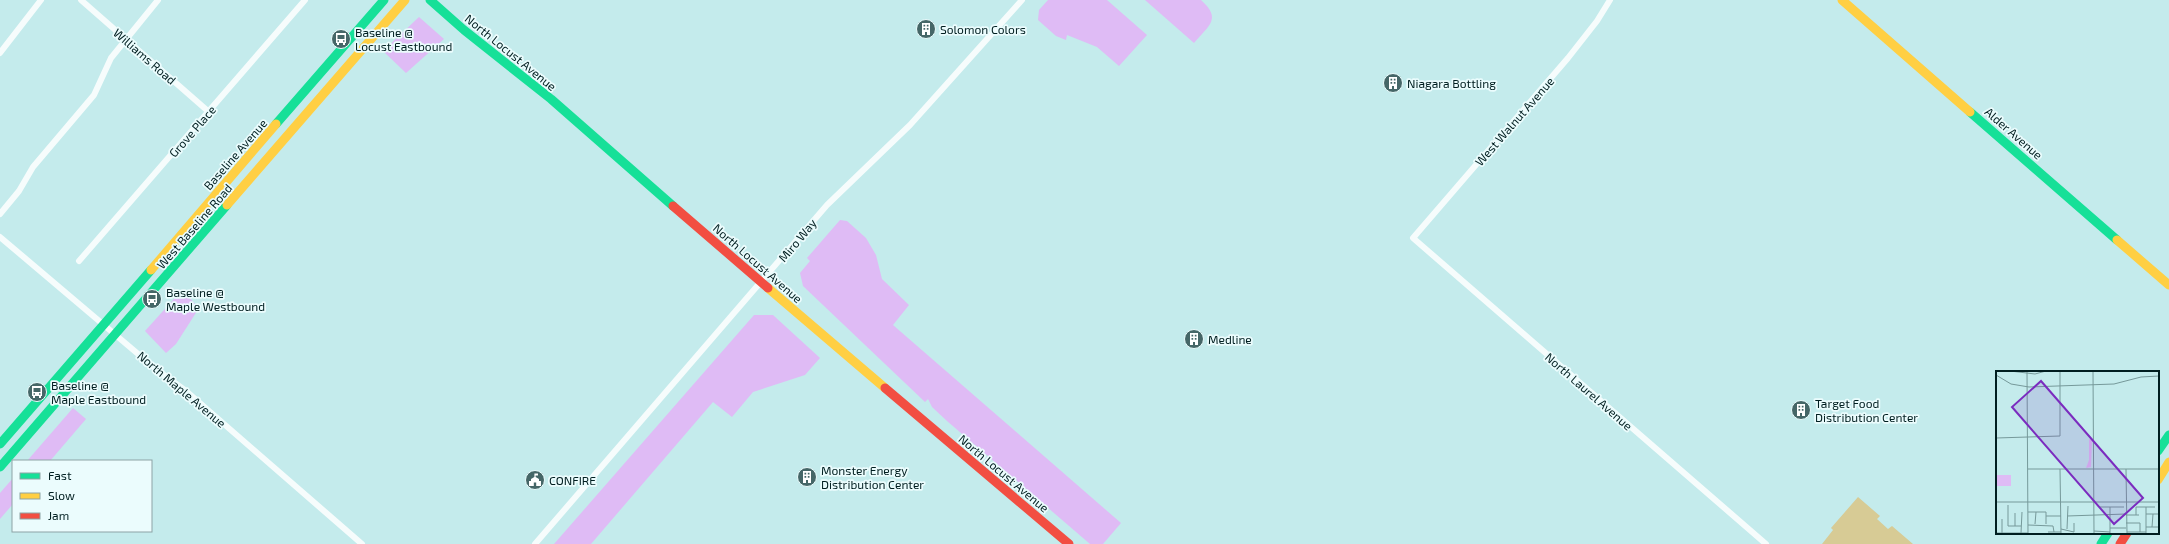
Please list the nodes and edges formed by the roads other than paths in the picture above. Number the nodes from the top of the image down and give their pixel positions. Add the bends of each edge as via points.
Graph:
1 (41, 0) edge
2 (81, 0) edge
3 (158, 0) edge
4 (305, 0) edge
5 (384, 0) edge
6 (406, 0) edge
7 (430, 0) edge
8 (1022, 0) edge
9 (1610, 0) edge
10 (1842, 0) edge
11 (127, 39) junction
12 (0, 53) edge
13 (209, 112) junction
14 (0, 214) edge
15 (0, 237) edge
16 (1413, 238) joint
17 (79, 261) dead end
18 (761, 282) junction
19 (2169, 285) edge
20 (104, 324) junction
21 (116, 334) junction
22 (2169, 435) edge
23 (0, 444) edge
24 (2159, 450) edge
25 (2169, 462) edge
26 (0, 467) edge
27 (2159, 478) edge
28 (2107, 534) edge
29 (2126, 534) edge
30 (362, 544) edge
31 (535, 544) edge
32 (1069, 544) edge
33 (1766, 544) edge
34 (2101, 544) edge
35 (2120, 544) edge

1 - 12 street
2 - 11 street, Williams Road
3 - 11 street
4 - 13 street, Grove Place
5 - 20 main road, Baseline Avenue
6 - 21 main road, West Baseline Road
7 - 18 main road, North Locust Avenue via 551,99
8 - 18 street, Miro Way via 910,124 827,205
9 - 16 street, West Walnut Avenue via 1568,58
10 - 19 main road, Alder Avenue
11 - 13 street, Williams Road
11 - 14 street via 111,58 94,95 33,167 19,191
13 - 17 street, Grove Place
15 - 20 street, North Maple Avenue
16 - 33 street, North Laurel Avenue
18 - 31 street, Miro Way
18 - 32 main road, North Locust Avenue
20 - 21 street, North Maple Avenue
20 - 23 main road
21 - 26 main road, West Baseline Road
21 - 30 street, North Maple Avenue via 192,396
22 - 24 main road
25 - 27 main road
28 - 34 main road
29 - 35 main road

